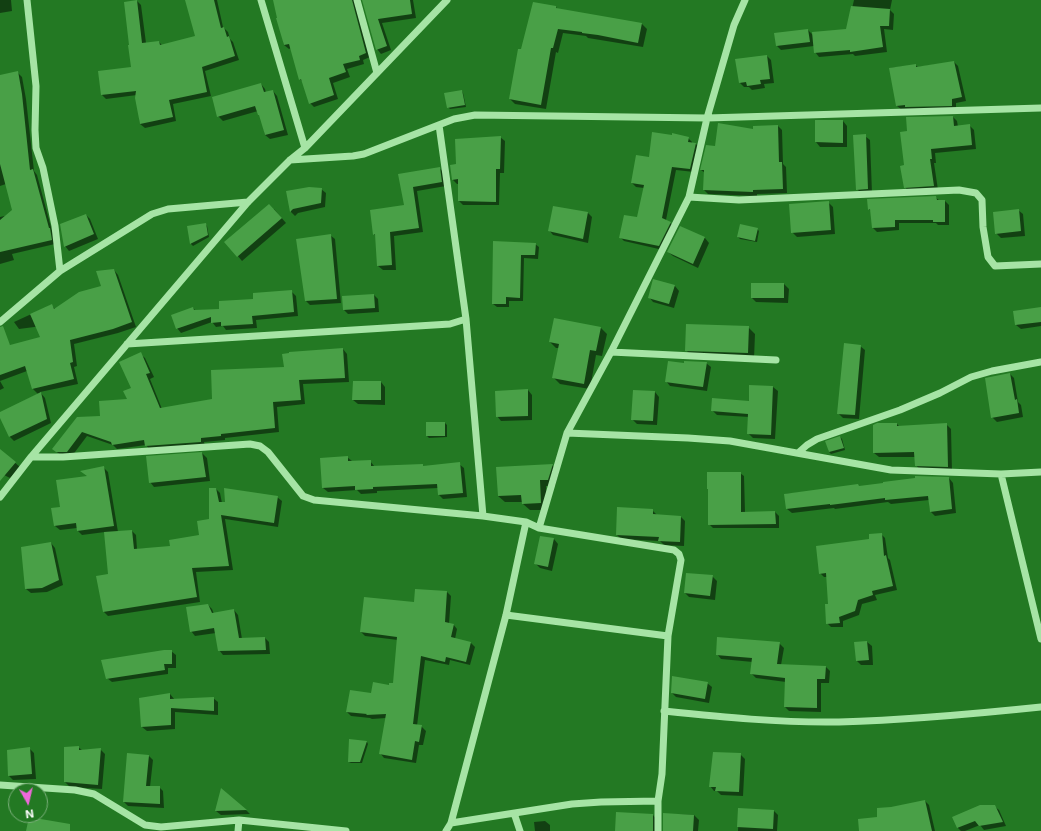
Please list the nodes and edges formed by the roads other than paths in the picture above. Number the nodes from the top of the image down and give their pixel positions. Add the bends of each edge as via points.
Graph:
1 (27, 0) edge
2 (262, 0) edge
3 (357, 0) edge
4 (447, 0) edge
5 (745, 0) edge
6 (377, 73) junction
7 (1041, 108) edge
8 (707, 118) junction
9 (439, 125) junction
10 (305, 148) junction
11 (290, 160) junction
12 (689, 197) junction
13 (248, 202) junction
14 (1041, 264) edge
15 (60, 272) junction
16 (466, 319) junction
17 (0, 322) edge
18 (127, 344) junction
19 (611, 352) junction
20 (776, 360) dead end
21 (1041, 362) edge
22 (567, 433) junction
23 (798, 453) junction
24 (31, 457) junction
25 (1041, 472) edge
26 (1001, 474) junction
27 (0, 497) edge
28 (483, 516) junction
29 (526, 522) junction
30 (539, 528) junction
31 (506, 615) junction
32 (668, 636) junction
33 (1041, 639) edge
34 (1041, 706) edge
35 (664, 711) junction
36 (0, 785) edge
37 (658, 801) junction
38 (514, 813) junction
39 (239, 820) junction
40 (450, 823) junction
41 (238, 831) edge
42 (346, 831) edge
43 (446, 831) edge
44 (520, 831) edge
45 (658, 831) edge

1 - 15 street via 36,86 36,148 43,168 55,226
2 - 10 street
3 - 6 street
4 - 6 street
5 - 8 street via 734,25
6 - 10 street
7 - 8 street
8 - 9 street via 475,115
8 - 12 street
9 - 11 street via 364,154
9 - 16 street
10 - 11 street
11 - 13 street
12 - 14 street via 740,200 952,191 976,193 982,200 988,257 995,266
12 - 19 street
13 - 15 street via 157,212
13 - 18 street
15 - 17 street
16 - 18 street via 450,324
16 - 28 street
18 - 24 street
19 - 20 street
19 - 22 street
21 - 23 street via 971,376 900,410 817,439
22 - 23 street via 730,441
22 - 30 street
23 - 26 street via 891,470
24 - 27 street
24 - 28 street via 250,444 260,446 268,452 303,496 314,500
25 - 26 street
26 - 33 street
28 - 29 street
29 - 30 street
29 - 31 street
30 - 32 street via 674,550 679,554 681,560
31 - 32 street
31 - 40 street
32 - 35 street
34 - 35 street via 956,716 838,722 770,720
35 - 37 street via 662,774
36 - 39 street via 75,790 94,794 145,825 161,827
37 - 38 street via 572,804
37 - 45 street
38 - 40 street
38 - 44 street
39 - 41 street
39 - 42 street
40 - 43 street

